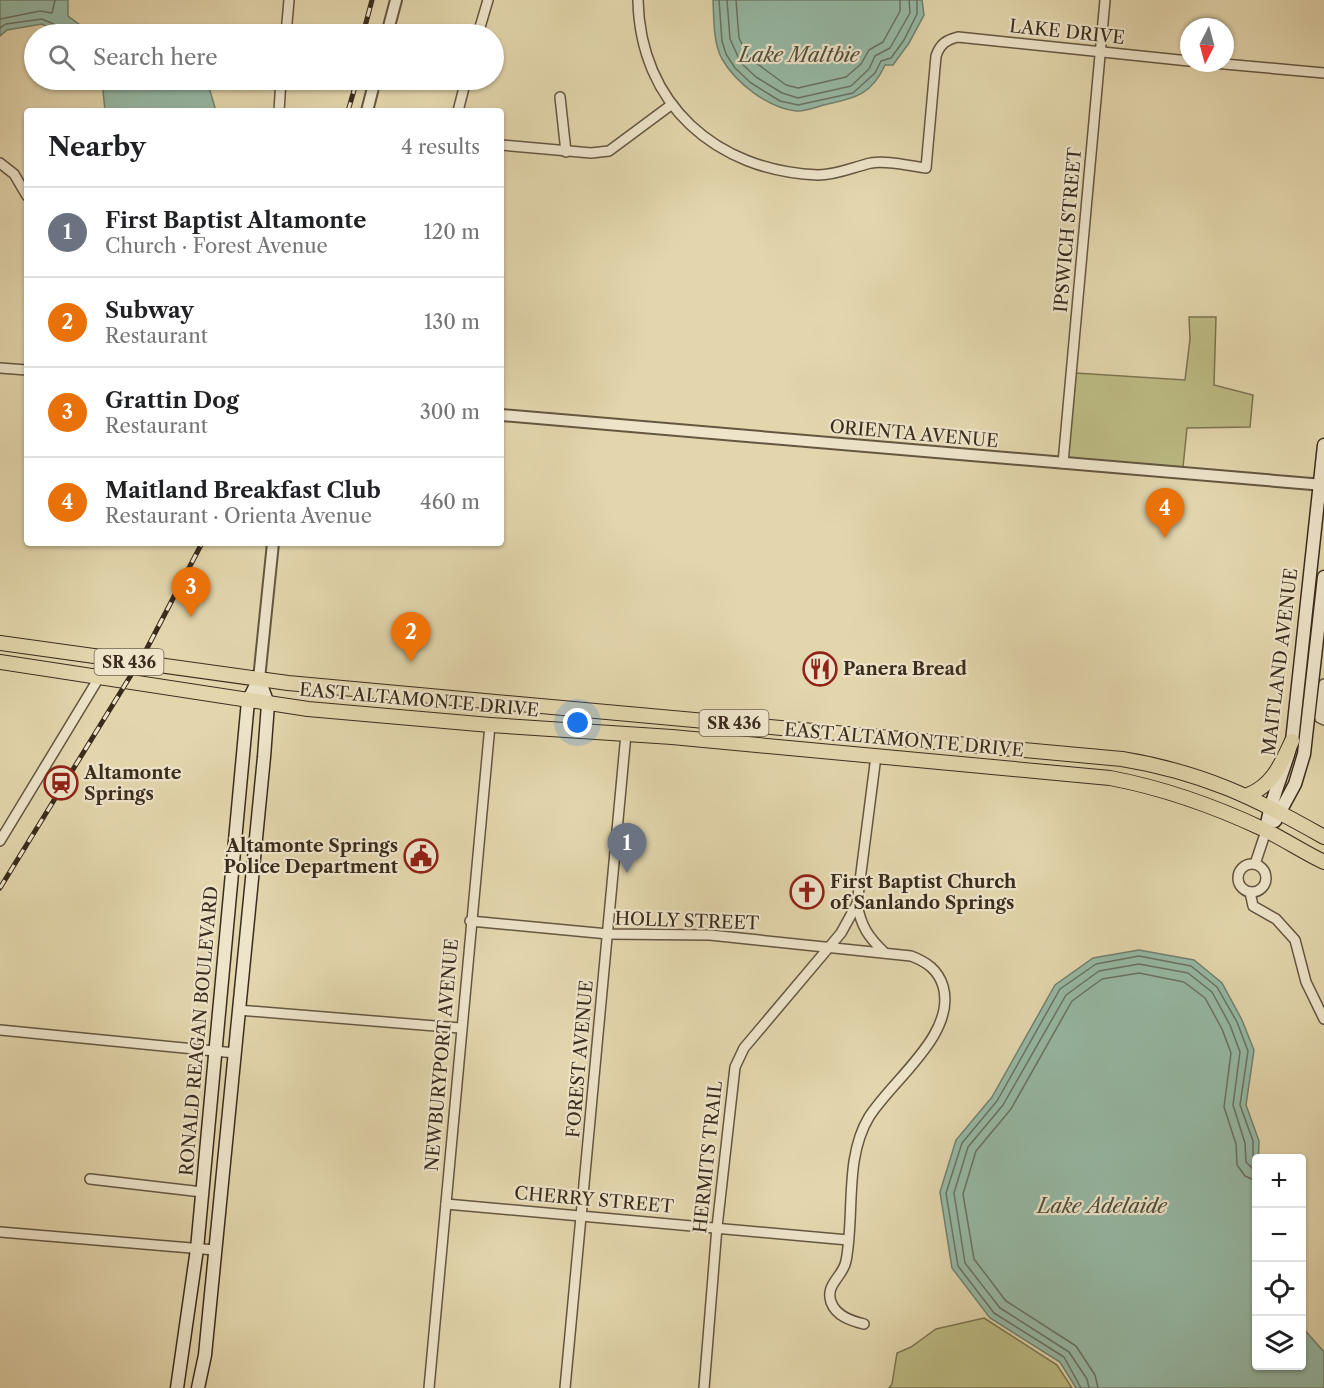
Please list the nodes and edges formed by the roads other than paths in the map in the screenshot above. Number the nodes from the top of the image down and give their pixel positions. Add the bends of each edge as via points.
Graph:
1 (289, 0) edge
2 (396, 0) edge
3 (488, 0) edge
4 (638, 0) edge
5 (1105, 0) edge
6 (287, 24) edge
7 (390, 24) edge
8 (481, 24) edge
9 (1100, 52) junction
10 (1180, 60) edge
11 (1234, 65) edge
12 (1324, 74) edge
13 (281, 90) edge
14 (372, 90) edge
15 (463, 90) edge
16 (560, 97) dead end
17 (671, 105) junction
18 (279, 108) edge
19 (368, 108) edge
20 (459, 108) edge
21 (504, 145) edge
22 (566, 152) junction
23 (0, 163) edge
24 (24, 190) edge
25 (0, 368) edge
26 (24, 370) edge
27 (504, 415) edge
28 (1324, 445) edge
29 (1064, 463) junction
30 (1322, 485) edge
31 (273, 546) edge
32 (1324, 577) edge
33 (0, 643) edge
34 (16, 645) junction
35 (1301, 647) junction
36 (1320, 648) edge
37 (0, 655) edge
38 (0, 662) edge
39 (100, 676) junction
40 (259, 679) junction
41 (1324, 684) edge
42 (248, 701) junction
43 (514, 703) junction
44 (268, 704) junction
45 (699, 720) junction
46 (1324, 720) edge
47 (490, 725) junction
48 (626, 734) junction
49 (880, 736) junction
50 (672, 737) junction
51 (900, 738) junction
52 (1292, 741) junction
53 (1035, 750) junction
54 (853, 753) junction
55 (876, 756) junction
56 (1016, 768) junction
57 (1248, 795) junction
58 (1276, 809) junction
59 (1266, 831) junction
60 (1324, 837) edge
61 (0, 841) edge
62 (1324, 862) edge
63 (1255, 864) junction
64 (1250, 892) junction
65 (857, 903) junction
66 (471, 921) junction
67 (608, 934) junction
68 (829, 948) junction
69 (885, 953) junction
70 (238, 1010) junction
71 (1324, 1019) edge
72 (460, 1028) junction
73 (0, 1030) edge
74 (214, 1051) junction
75 (235, 1053) junction
76 (90, 1179) dead end
77 (202, 1192) junction
78 (446, 1204) junction
79 (582, 1216) junction
80 (717, 1227) junction
81 (0, 1232) edge
82 (848, 1240) junction
83 (197, 1249) junction
84 (215, 1250) junction
85 (864, 1324) dead end
86 (177, 1388) edge
87 (198, 1388) edge
88 (429, 1388) edge
89 (565, 1388) edge
90 (704, 1388) edge

1 - 6 street
2 - 7 street
3 - 8 street
4 - 17 street via 638,18 650,65
5 - 9 street, IPSWICH STREET
9 - 10 street, LAKE DRIVE
9 - 17 street, LAKE DRIVE via 958,37 942,43 936,56 926,168 872,163 828,174 779,170 716,146
9 - 29 street, IPSWICH STREET
11 - 12 street
13 - 18 street
14 - 19 street
15 - 20 street
16 - 22 street
17 - 22 street via 609,151
21 - 22 street
23 - 24 street via 15,174
25 - 26 street
27 - 29 street, ORIENTA AVENUE
28 - 30 main road, MAITLAND AVENUE
29 - 30 street, ORIENTA AVENUE
30 - 35 main road, MAITLAND AVENUE
31 - 40 street, RONALD REAGAN BOULEVARD
32 - 36 main road, MAITLAND AVENUE
33 - 34 main road, EAST ALTAMONTE DRIVE / SR 436
34 - 37 main road
34 - 40 main road, EAST ALTAMONTE DRIVE / SR 436
35 - 36 street
35 - 52 main road, MAITLAND AVENUE
36 - 58 main road, MAITLAND AVENUE via 1300,771
38 - 39 main road, EAST ALTAMONTE DRIVE / SR 436
39 - 42 main road, EAST ALTAMONTE DRIVE / SR 436
39 - 61 street
40 - 42 main road, RONALD REAGAN BOULEVARD
40 - 43 main road, EAST ALTAMONTE DRIVE / SR 436
40 - 44 main road, RONALD REAGAN BOULEVARD
41 - 46 street via 1320,718
42 - 44 main road, EAST ALTAMONTE DRIVE / SR 436
42 - 74 main road, RONALD REAGAN BOULEVARD
43 - 45 main road, EAST ALTAMONTE DRIVE / SR 436
43 - 47 main road via 500,710
44 - 47 main road, EAST ALTAMONTE DRIVE / SR 436
44 - 70 main road, RONALD REAGAN BOULEVARD
45 - 49 main road, EAST ALTAMONTE DRIVE / SR 436
45 - 50 main road via 687,732
47 - 48 main road, EAST ALTAMONTE DRIVE / SR 436
47 - 66 street, NEWBURYPORT AVENUE
48 - 50 main road, EAST ALTAMONTE DRIVE / SR 436
48 - 67 street, FOREST AVENUE
49 - 51 main road, EAST ALTAMONTE DRIVE / SR 436
49 - 54 main road via 866,749
50 - 54 main road, EAST ALTAMONTE DRIVE / SR 436
51 - 53 main road, EAST ALTAMONTE DRIVE / SR 436
51 - 55 main road
52 - 57 main road via 1271,780
52 - 58 main road, MAITLAND AVENUE
53 - 56 main road via 1030,761
53 - 57 main road, EAST ALTAMONTE DRIVE / SR 436 via 1152,764
54 - 55 main road, EAST ALTAMONTE DRIVE / SR 436
55 - 56 main road, EAST ALTAMONTE DRIVE / SR 436
55 - 65 street, HERMITS TRAIL
56 - 59 main road, EAST ALTAMONTE DRIVE / SR 436 via 1140,784 1210,806
57 - 58 main road, SR 436
58 - 59 main road, MAITLAND AVENUE
58 - 60 main road, SR 436
59 - 62 main road, EAST ALTAMONTE DRIVE / SR 436
59 - 63 street
63 - 64 street via 1244,867 1239,876 1241,886
63 - 64 street via 1264,870 1266,880 1261,890
64 - 71 street via 1253,906 1276,920 1295,940 1306,982
65 - 68 street, HERMITS TRAIL via 842,933
65 - 69 street via 861,924
66 - 67 street, HOLLY STREET
66 - 72 street, NEWBURYPORT AVENUE
67 - 68 street, HOLLY STREET via 710,935
67 - 79 street, FOREST AVENUE
68 - 69 street, HOLLY STREET
68 - 80 street, HERMITS TRAIL via 744,1048 735,1067
69 - 82 street, HOLLY STREET via 911,956 935,970 945,995 945,1008 941,1022 860,1136
70 - 72 street
70 - 75 main road, RONALD REAGAN BOULEVARD
72 - 78 street, NEWBURYPORT AVENUE
73 - 74 street
74 - 75 street
74 - 77 main road, RONALD REAGAN BOULEVARD
75 - 84 main road, RONALD REAGAN BOULEVARD
76 - 77 street
77 - 83 main road, RONALD REAGAN BOULEVARD
78 - 79 street, CHERRY STREET
78 - 88 street, NEWBURYPORT AVENUE
79 - 80 street, CHERRY STREET
79 - 89 street, FOREST AVENUE
80 - 82 street, CHERRY STREET
80 - 90 street, HERMITS TRAIL
81 - 83 street
82 - 85 street via 843,1272 830,1291 832,1303 845,1317
83 - 84 street
83 - 86 main road, RONALD REAGAN BOULEVARD
84 - 87 main road, RONALD REAGAN BOULEVARD

